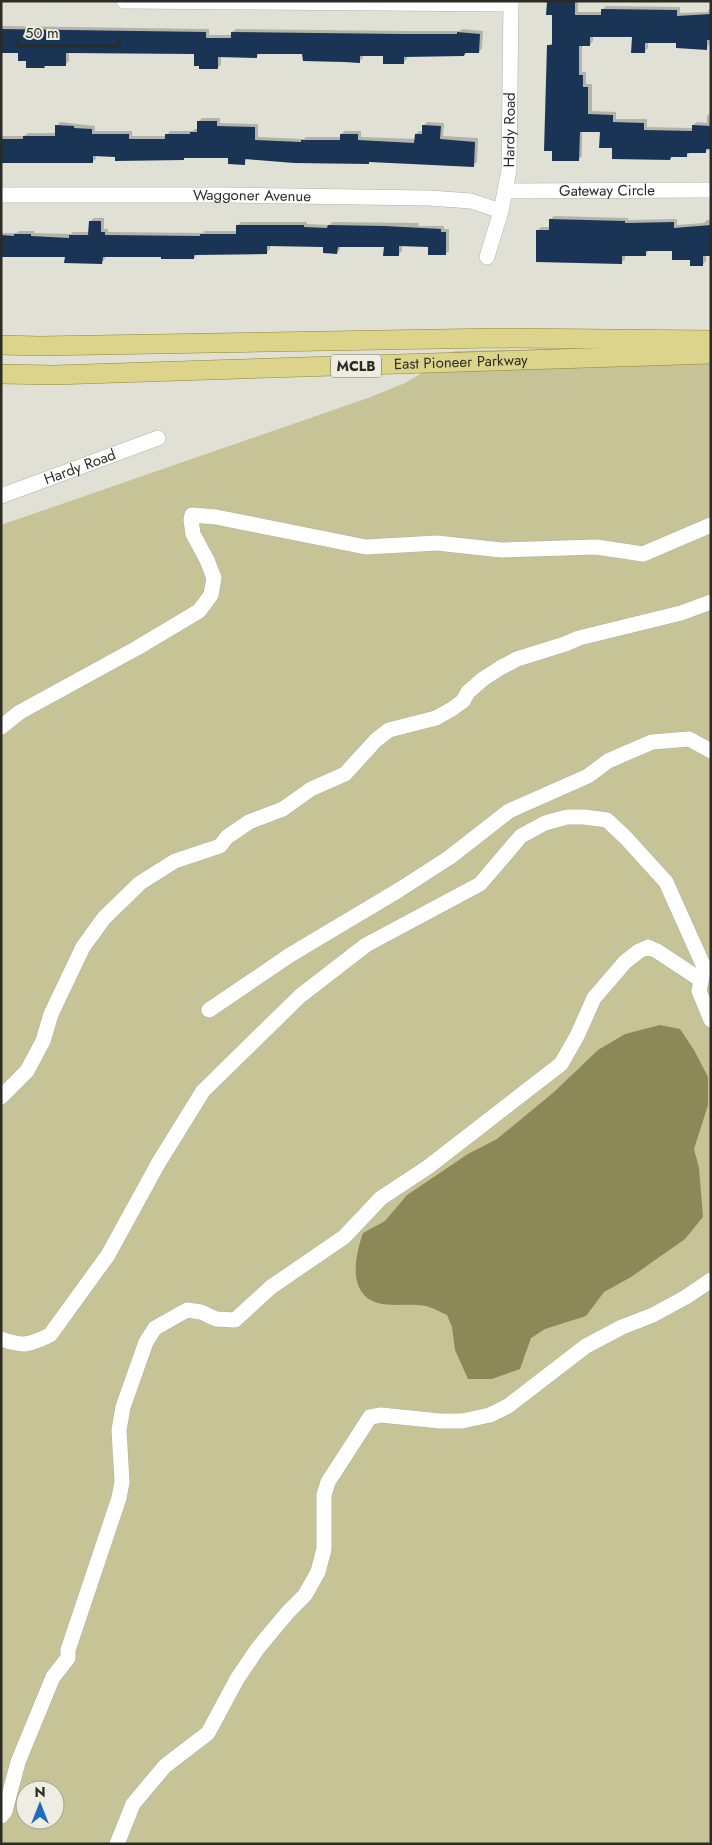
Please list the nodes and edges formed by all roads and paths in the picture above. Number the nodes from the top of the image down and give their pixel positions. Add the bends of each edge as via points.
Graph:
1 (124, 1) edge
2 (511, 3) edge
3 (505, 190) junction
4 (711, 190) edge
5 (1, 195) edge
6 (501, 211) junction
7 (488, 257) dead end
8 (711, 340) edge
9 (1, 345) edge
10 (711, 354) edge
11 (1, 374) edge
12 (158, 438) dead end
13 (1, 496) edge
14 (711, 525) edge
15 (711, 602) edge
16 (1, 726) edge
17 (711, 751) edge
18 (701, 980) junction
19 (209, 1010) dead end
20 (711, 1020) edge
21 (1, 1097) edge
22 (711, 1280) edge
23 (1, 1340) edge
24 (1, 1816) edge
25 (117, 1844) edge

1 - 2 street
2 - 3 street, Hardy Road via 509,170
3 - 4 street, Gateway Circle
3 - 6 street, Hardy Road
5 - 6 street, Waggoner Avenue via 429,198 471,201
6 - 7 street, Hardy Road
8 - 9 main road, East Pioneer Parkway / MCLB via 496,338
10 - 11 main road, East Pioneer Parkway / MCLB via 64,375
12 - 13 street, Hardy Road
14 - 16 street via 643,554 596,547 501,550 437,543 366,547 192,515 193,534 214,578 211,595 199,611 20,712
15 - 21 street via 681,613 579,638 508,663 483,679 463,701 436,718 389,730 345,774 311,789 283,809 249,822 220,846 176,861 140,883 104,918 84,946 27,1071
17 - 19 street via 689,739 652,742 608,760 588,776 509,811 450,857 290,955
18 - 20 street via 699,991
18 - 23 street via 704,967 666,882 626,838 607,820 567,817 545,823 521,836 480,884 366,945 300,996 203,1091 108,1255 50,1335 19,1346
18 - 24 street via 657,951 648,947 639,951 625,962 594,998 561,1064 381,1198 344,1237 271,1287 235,1320 216,1319 187,1310 155,1328 146,1342 123,1407 119,1430 122,1482 119,1498 68,1658 53,1677 18,1762 5,1812
22 - 25 street via 653,1315 586,1346 508,1406 490,1415 462,1421 370,1417 328,1482 324,1495 324,1548 318,1572 305,1595 258,1648 208,1733 165,1766 133,1804

